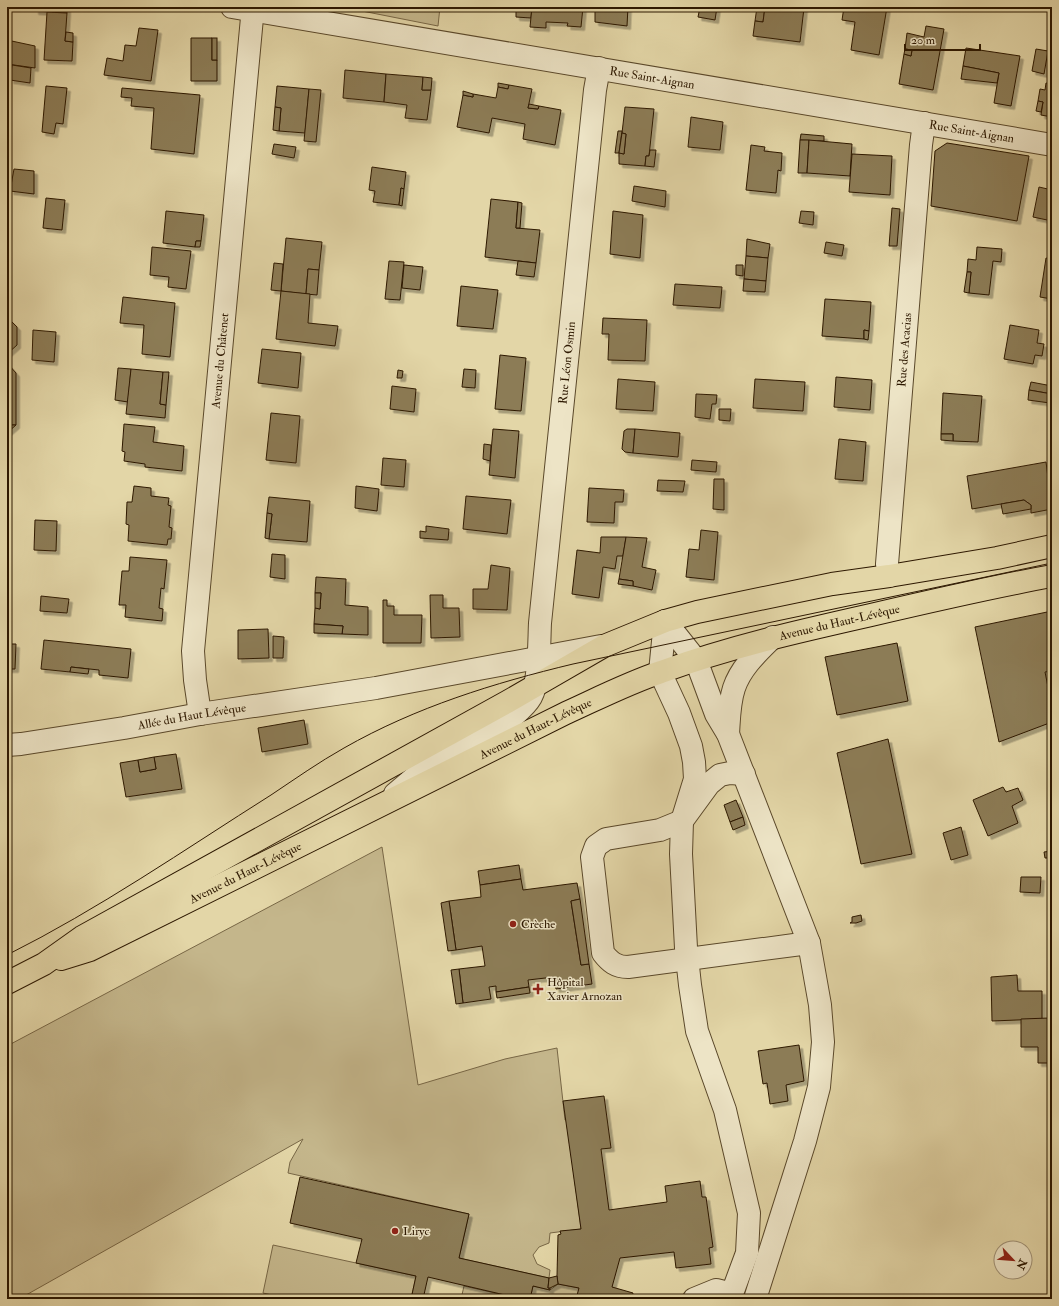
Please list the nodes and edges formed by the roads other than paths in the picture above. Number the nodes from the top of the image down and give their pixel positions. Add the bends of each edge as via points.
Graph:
1 (232, 7) edge
2 (253, 9) edge
3 (599, 68) junction
4 (924, 123) junction
5 (1052, 145) edge
6 (1052, 546) edge
7 (889, 576) junction
8 (1052, 576) edge
9 (665, 621) junction
10 (774, 637) junction
11 (604, 646) junction
12 (538, 658) junction
13 (696, 660) junction
14 (660, 672) junction
15 (536, 686) junction
16 (376, 688) joint
17 (200, 714) junction
18 (728, 734) junction
19 (7, 745) edge
20 (744, 774) junction
21 (384, 803) junction
22 (682, 821) junction
23 (809, 943) junction
24 (687, 958) junction
25 (44, 964) junction
26 (7, 983) edge
27 (731, 1297) edge
28 (694, 1299) edge
29 (755, 1299) edge

1 - 2 street, Rue Saint-Aignan
2 - 3 street, Rue Saint-Aignan
2 - 17 street, Avenue du Châtenet via 193,651 194,680
3 - 4 street, Rue Saint-Aignan
3 - 12 street, Rue Léon Osmin
4 - 5 street, Rue Saint-Aignan
4 - 7 street, Rue des Acacias via 920,145 887,564
6 - 7 main road, Avenue du Haut-Lévêque
7 - 9 main road, Avenue du Haut-Lévêque via 832,584
8 - 10 main road, Avenue du Haut-Lévêque
9 - 11 main road, Avenue du Haut-Lévêque
9 - 13 street
9 - 14 street
10 - 13 main road, Avenue du Haut-Lévêque
10 - 18 street via 751,659 740,674 734,687
11 - 12 street, Avenue du Haut-Lévêque
11 - 15 main road, Avenue du Haut-Lévêque
12 - 15 street, Rue Léon Osmin
12 - 16 street, Avenue du Haut-Lévêque
13 - 14 main road, Avenue du Haut-Lévêque
13 - 18 street via 716,714
14 - 21 main road, Avenue du Haut-Lévêque via 566,713
14 - 22 street via 679,714 694,762 695,779
15 - 21 street via 522,709 510,719 428,766
15 - 25 main road, Avenue du Haut-Lévêque via 82,937
16 - 17 street, Allée du Haut Lévêque
17 - 19 street, Allée du Haut Lévêque via 117,730
18 - 20 street
20 - 22 street via 720,775 709,784
20 - 23 street
21 - 25 main road, Avenue du Haut-Lévêque via 90,950
22 - 24 street via 681,854
22 - 24 street via 660,830 606,839 596,846 592,857 603,953 611,962 619,967 628,967
23 - 24 street
23 - 29 street via 820,1006 823,1042 819,1087 805,1141
24 - 27 street via 697,1031 725,1110 749,1213 747,1253
25 - 26 main road
27 - 28 street via 716,1290

